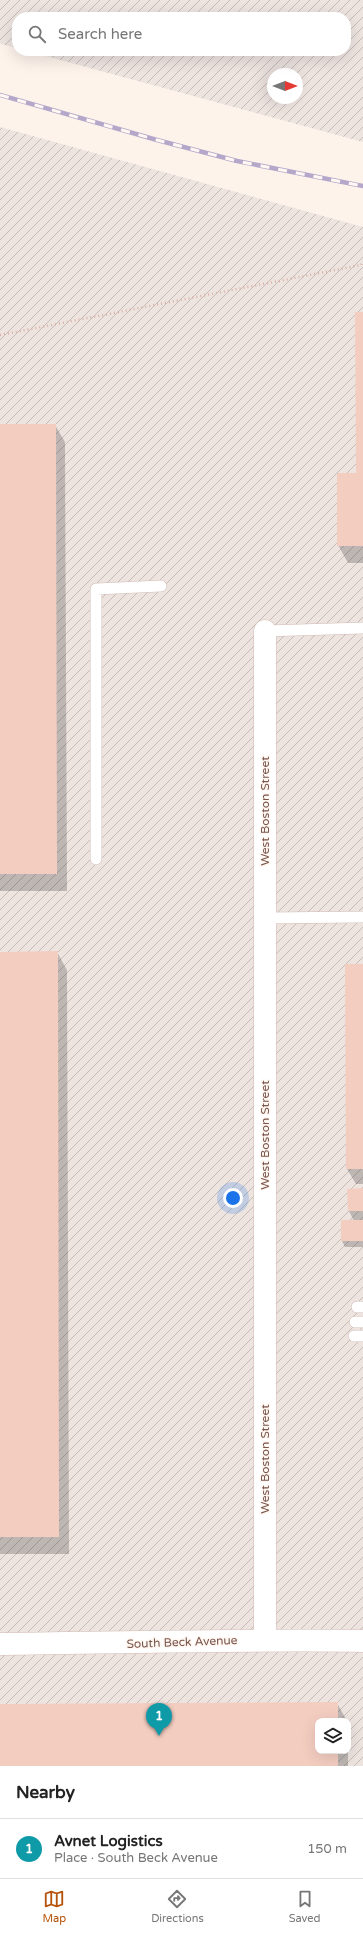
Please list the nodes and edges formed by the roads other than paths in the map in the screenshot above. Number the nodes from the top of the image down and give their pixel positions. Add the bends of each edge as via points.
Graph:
1 (161, 586) dead end
2 (363, 628) edge
3 (265, 631) joint
4 (96, 859) dead end
5 (363, 917) edge
6 (265, 918) junction
7 (265, 1639) junction
8 (363, 1641) edge
9 (0, 1644) edge

1 - 4 lane via 96,588
2 - 3 lane
3 - 6 street, West Boston Street
5 - 6 lane
6 - 7 street, West Boston Street
7 - 8 street, South Beck Avenue
7 - 9 street, South Beck Avenue

